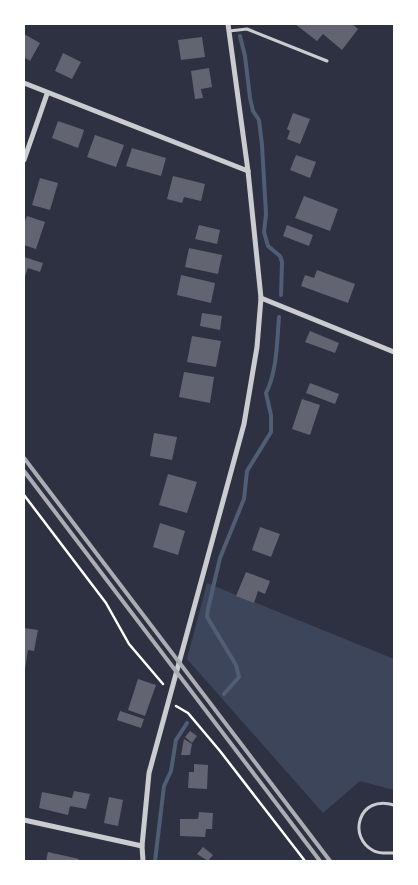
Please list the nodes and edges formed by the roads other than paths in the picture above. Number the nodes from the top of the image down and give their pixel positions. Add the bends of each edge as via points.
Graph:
1 (228, 24) edge
2 (228, 31) junction
3 (328, 61) dead end
4 (24, 83) edge
5 (47, 94) junction
6 (24, 160) edge
7 (248, 171) junction
8 (261, 298) junction
9 (394, 352) edge
10 (394, 805) edge
11 (24, 820) edge
12 (142, 846) junction
13 (394, 853) edge
14 (143, 861) edge

1 - 2 street
2 - 3 lane via 247,29
2 - 7 street
4 - 5 street
5 - 6 street
5 - 7 street
7 - 8 street
8 - 9 street
8 - 12 street via 257,347 244,424 149,773
10 - 13 lane via 378,802 368,806 360,827 365,845 376,852
11 - 12 street
12 - 14 street

